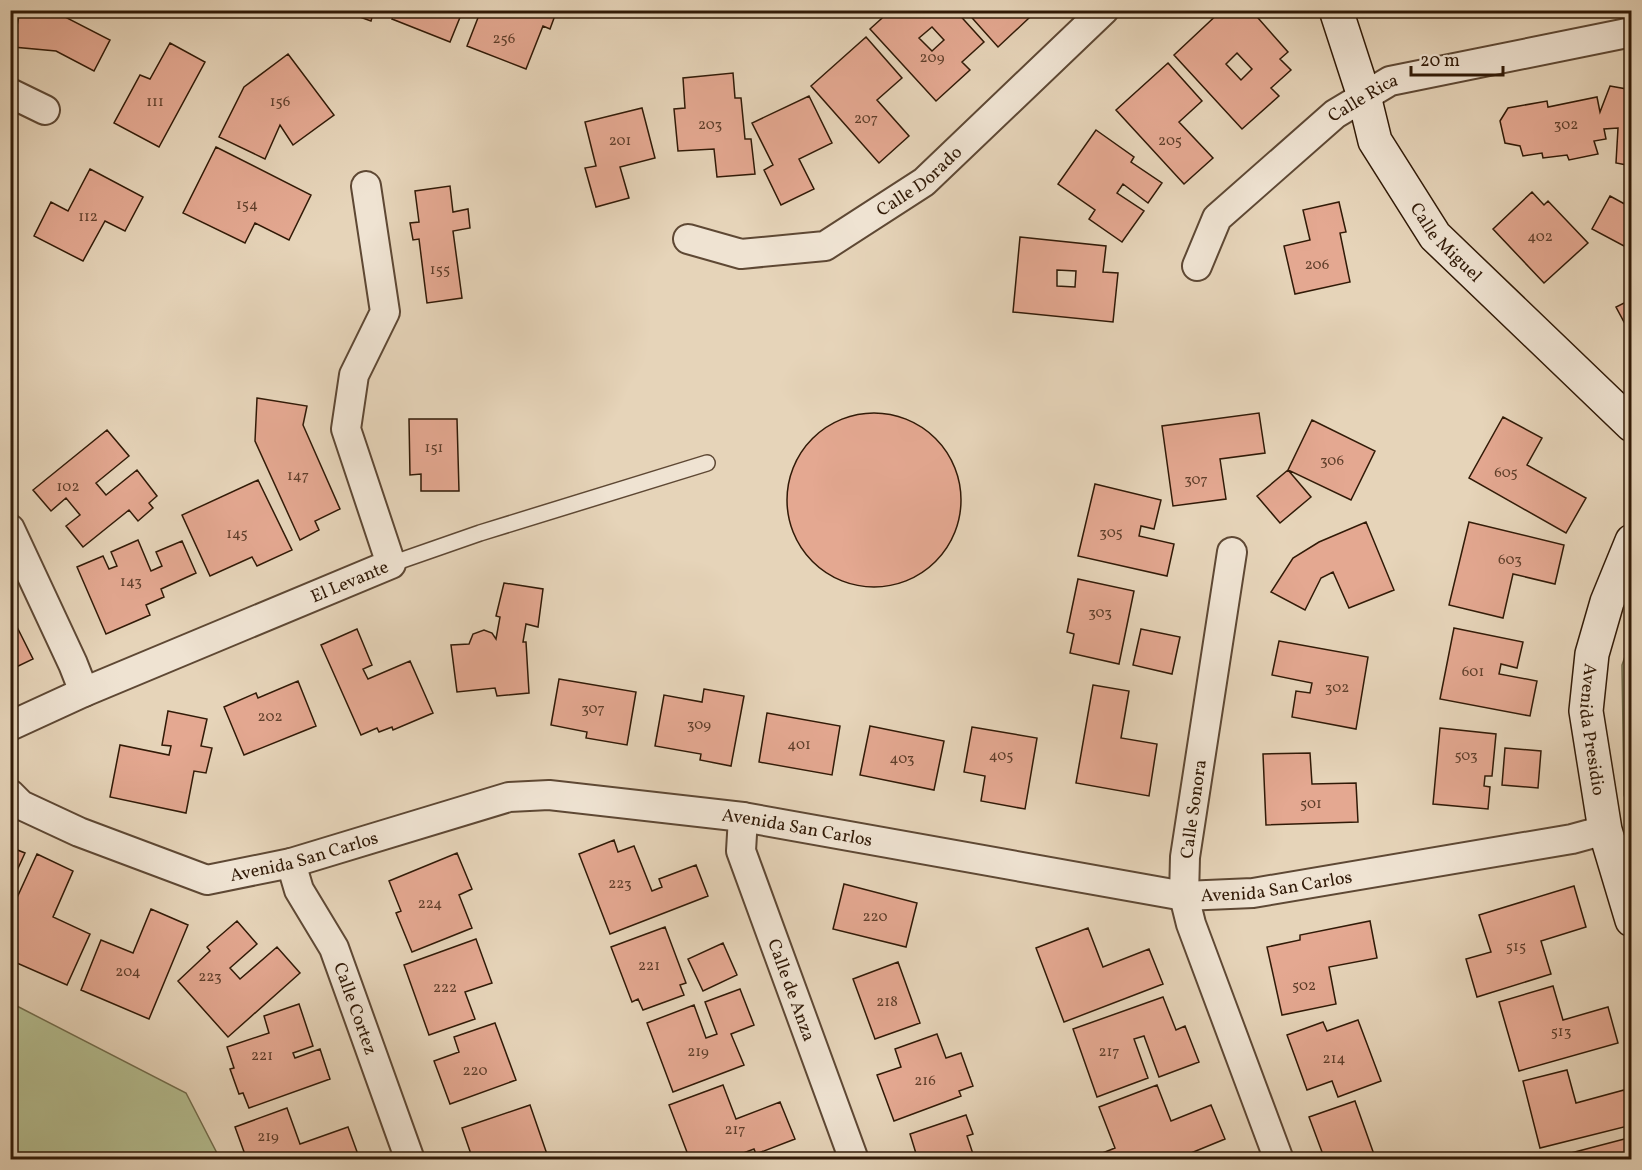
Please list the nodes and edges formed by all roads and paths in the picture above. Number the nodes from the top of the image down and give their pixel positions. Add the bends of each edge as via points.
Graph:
1 (1104, 10) edge
2 (1336, 10) edge
3 (1632, 32) edge
4 (10, 93) edge
5 (1365, 96) junction
6 (45, 110) dead end
7 (366, 186) dead end
8 (688, 239) dead end
9 (1197, 266) dead end
10 (1632, 425) edge
11 (707, 463) dead end
12 (10, 529) edge
13 (1632, 541) edge
14 (1232, 552) dead end
15 (390, 564) junction
16 (84, 692) junction
17 (10, 726) edge
18 (10, 794) edge
19 (742, 817) junction
20 (1605, 830) junction
21 (291, 863) junction
22 (1184, 896) junction
23 (1632, 920) edge
24 (410, 1160) edge
25 (854, 1160) edge
26 (1279, 1160) edge

1 - 8 street, Calle Dorado via 924,182 825,246 741,254
2 - 5 street, Calle Miguel
3 - 5 street, Calle Rica via 1390,81
4 - 6 street
5 - 9 street, Calle Rica via 1335,114 1217,218
5 - 10 street, Calle Miguel via 1375,141 1435,236
7 - 15 street, El Levante via 385,312 354,375 346,429
11 - 15 lane
12 - 16 street
13 - 20 street, Avenida Presidio via 1606,602 1592,654 1586,711
14 - 22 street, Calle Sonora via 1185,857
15 - 16 street, El Levante
16 - 17 street, El Levante
18 - 21 street, Avenida San Carlos via 21,805 79,832 207,880
19 - 21 street, Avenida San Carlos via 549,795 509,797
19 - 22 street, Avenida San Carlos
19 - 25 street, Calle de Anza via 741,851
20 - 22 street, Avenida San Carlos via 1572,839 1253,893
20 - 23 street, Avenida Presidio
21 - 24 street, Calle Cortez via 299,890 333,948
22 - 26 street, Calle Sonora

